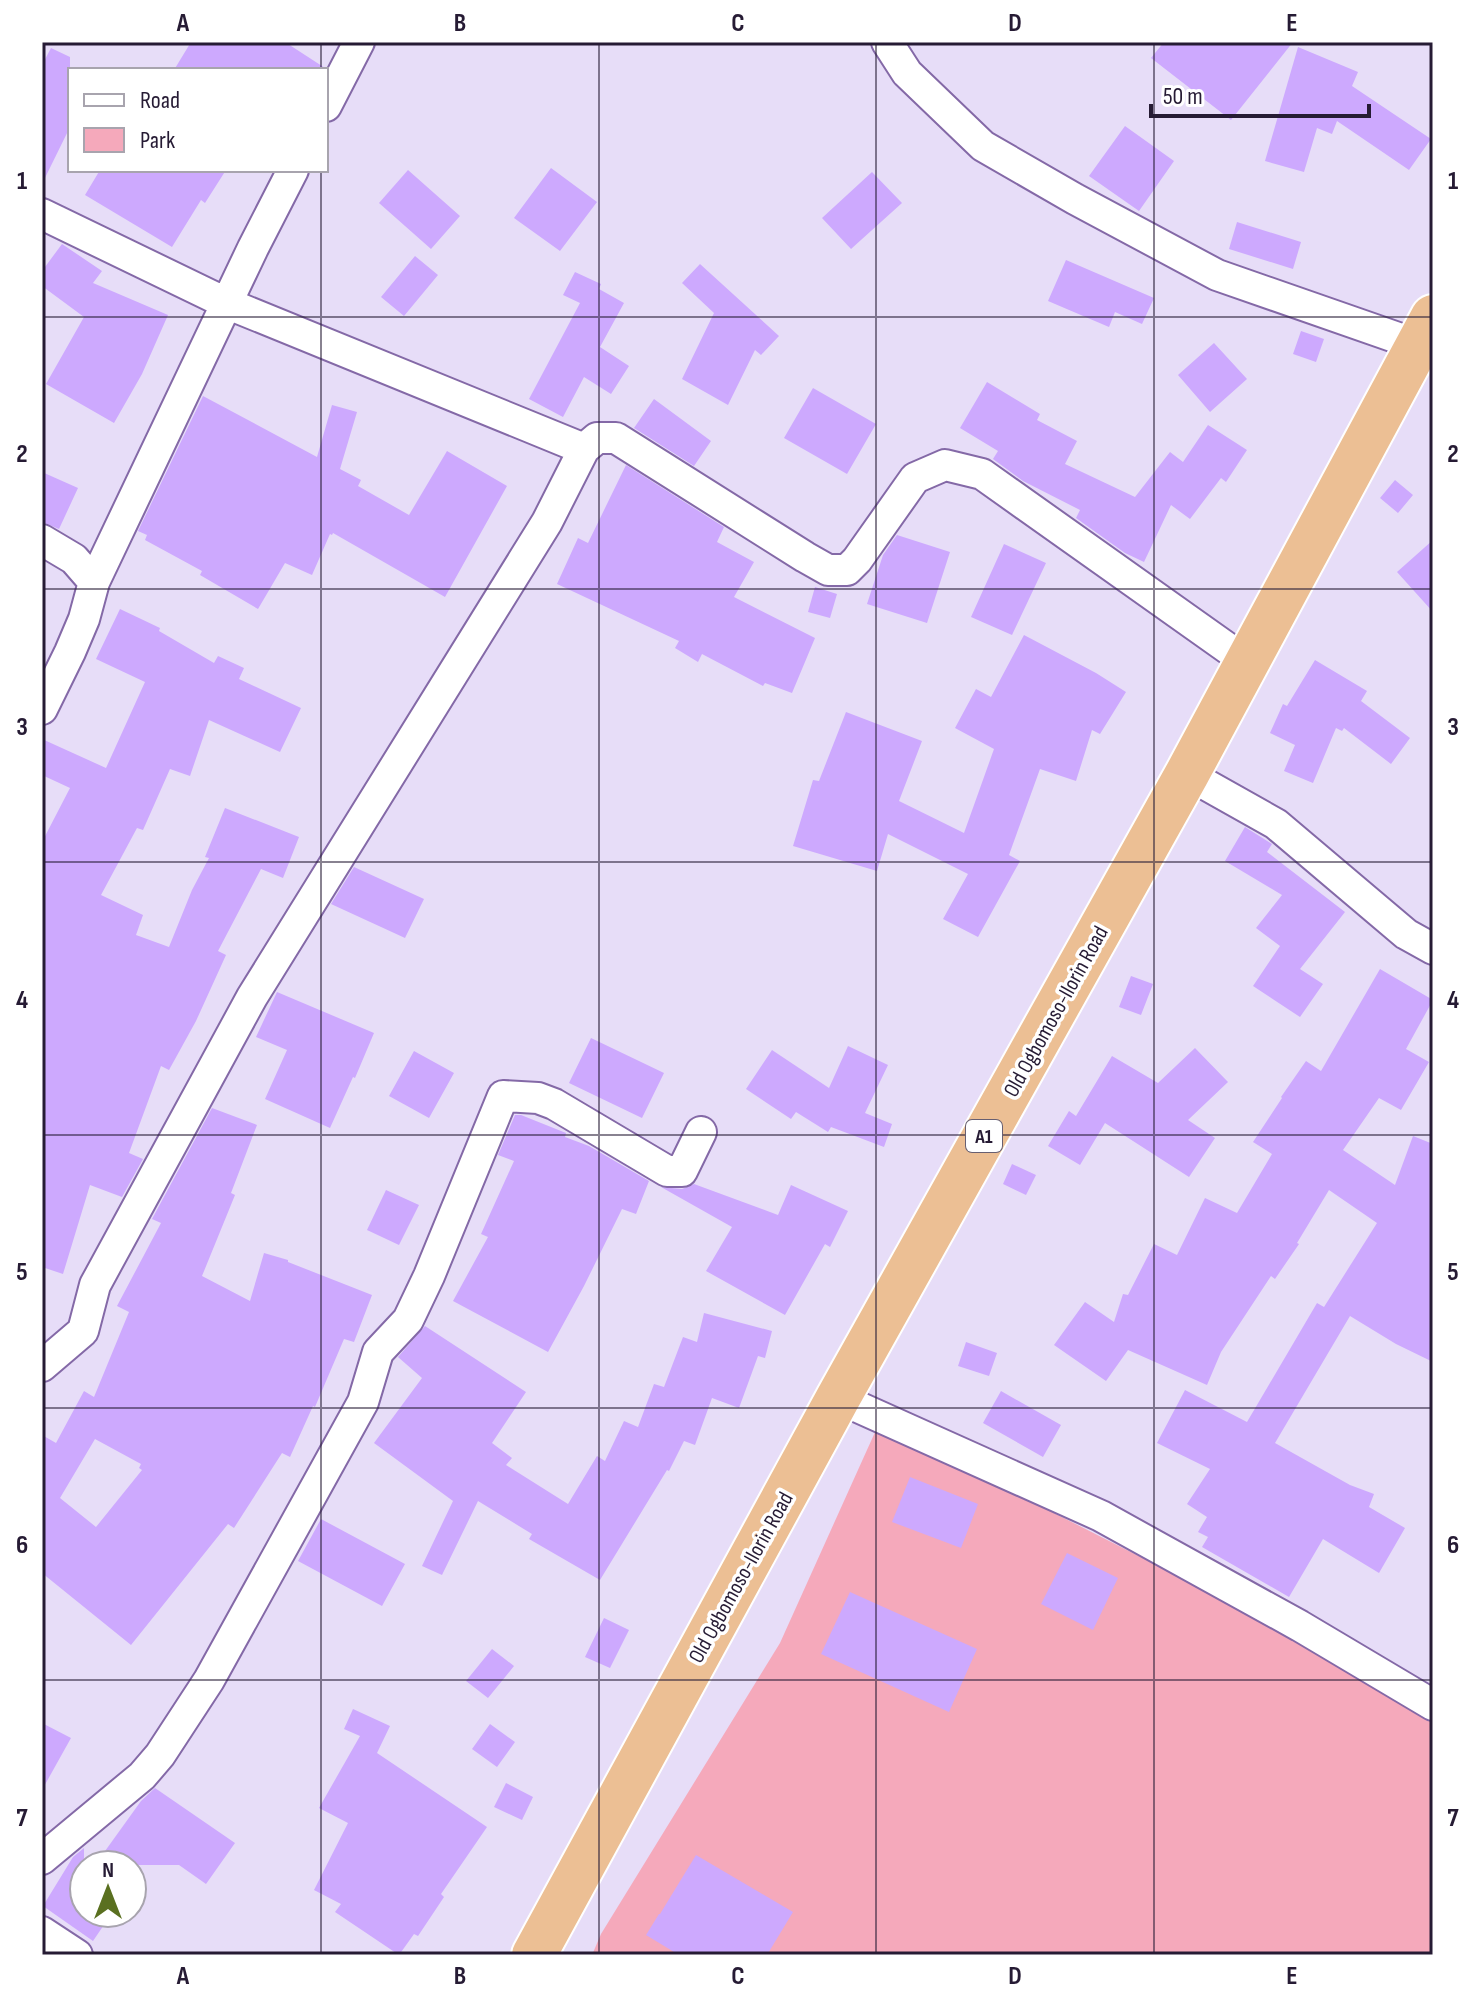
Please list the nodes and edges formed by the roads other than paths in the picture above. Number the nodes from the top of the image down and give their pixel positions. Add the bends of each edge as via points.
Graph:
1 (359, 42) edge
2 (887, 42) edge
3 (328, 102) edge
4 (292, 172) edge
5 (42, 214) edge
6 (226, 303) junction
7 (1426, 331) edge
8 (584, 449) junction
9 (42, 540) edge
10 (94, 582) junction
11 (1247, 662) junction
12 (42, 709) edge
13 (1187, 774) junction
14 (1433, 949) edge
15 (701, 1132) dead end
16 (42, 1366) edge
17 (838, 1398) junction
18 (1433, 1705) edge
19 (42, 1859) edge
20 (42, 1932) edge
21 (77, 1955) edge
22 (534, 1955) edge

1 - 3 street
2 - 7 street via 907,73 983,146 1075,199 1217,275
4 - 6 street
5 - 6 street
6 - 8 street
6 - 10 street
7 - 11 highway, Old Ogbomoso-Ilorin Road / A1
8 - 11 street via 597,438 616,438 828,570 847,570 857,560 915,478 945,465 982,474
8 - 16 street via 547,522 252,997 95,1285 83,1331
9 - 10 street via 74,559
10 - 12 street via 84,619
11 - 13 highway, Old Ogbomoso-Ilorin Road / A1
13 - 14 street via 1276,824 1406,934
13 - 17 highway, Old Ogbomoso-Ilorin Road / A1
15 - 19 street via 682,1171 667,1171 554,1104 503,1096 408,1320 378,1352 363,1402 209,1680 142,1776
17 - 18 street via 1101,1516
17 - 22 highway, Old Ogbomoso-Ilorin Road / A1
20 - 21 street

